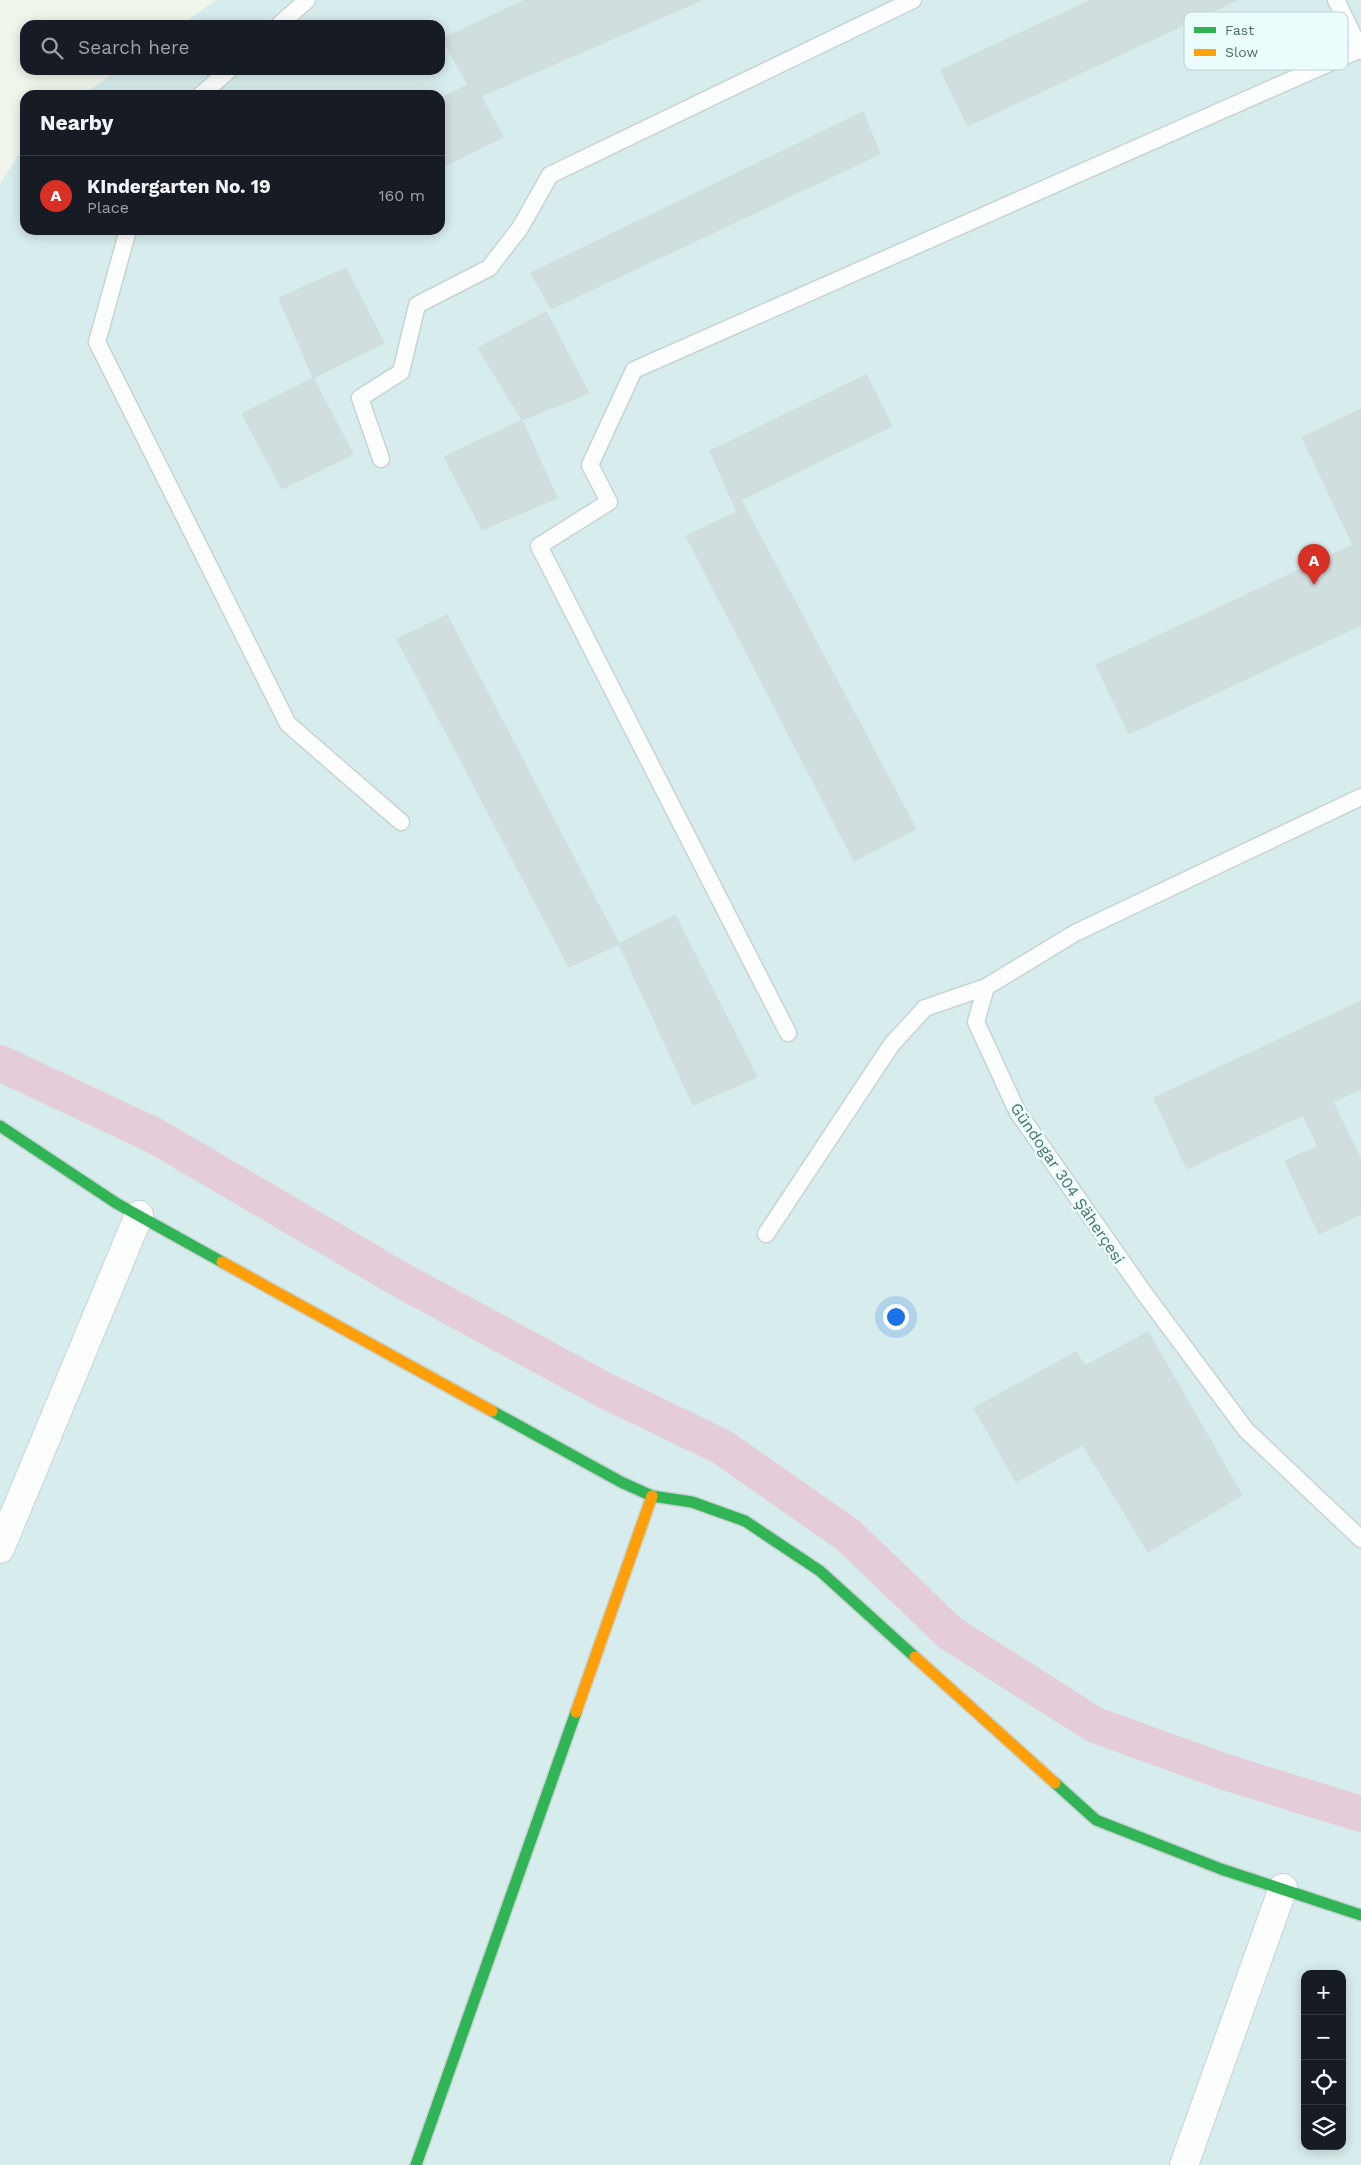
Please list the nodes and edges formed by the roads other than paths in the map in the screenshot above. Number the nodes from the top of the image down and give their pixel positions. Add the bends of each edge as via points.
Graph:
1 (307, 0) edge
2 (912, 0) edge
3 (1336, 0) edge
4 (1342, 12) edge
5 (285, 20) edge
6 (1348, 24) edge
7 (1361, 50) edge
8 (1348, 56) edge
9 (1316, 70) edge
10 (223, 75) edge
11 (207, 90) edge
12 (127, 235) edge
13 (381, 459) dead end
14 (1361, 797) edge
15 (401, 822) dead end
16 (986, 987) junction
17 (788, 1033) dead end
18 (0, 1126) edge
19 (139, 1215) junction
20 (766, 1234) dead end
21 (652, 1496) junction
22 (1361, 1539) edge
23 (0, 1549) edge
24 (1283, 1888) junction
25 (1361, 1915) edge
26 (416, 2165) edge
27 (1184, 2165) edge

1 - 5 lane
2 - 13 lane via 550,175 520,228 489,268 417,305 401,372 360,398
3 - 4 lane
6 - 7 lane
7 - 8 lane
9 - 17 lane via 634,370 590,465 609,502 539,546
10 - 11 lane
12 - 15 lane via 96,342 288,724
14 - 16 lane via 1075,933
16 - 20 lane via 925,1008 892,1044
16 - 22 lane, Gündogar 304 Şäherçesi via 976,1022 1017,1112 1144,1293 1246,1430
18 - 19 street
19 - 21 street via 621,1482
19 - 23 street
21 - 24 street via 692,1502 745,1521 820,1571 1096,1820 1221,1869
21 - 26 street
24 - 25 street
24 - 27 street

